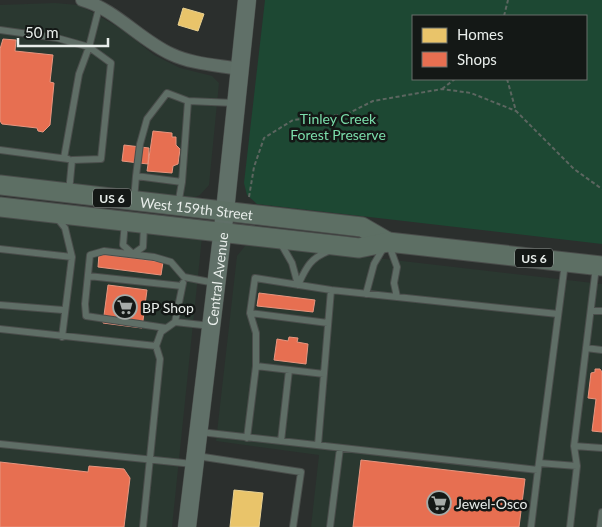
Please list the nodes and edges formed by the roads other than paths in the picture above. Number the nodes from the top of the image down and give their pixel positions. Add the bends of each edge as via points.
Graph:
1 (82, 0) edge
2 (247, 0) edge
3 (99, 8) junction
4 (0, 30) edge
5 (89, 46) junction
6 (239, 69) junction
7 (188, 101) junction
8 (236, 103) junction
9 (0, 150) edge
10 (64, 158) junction
11 (72, 160) junction
12 (136, 176) junction
13 (182, 182) junction
14 (0, 186) edge
15 (69, 194) junction
16 (134, 201) junction
17 (178, 206) junction
18 (0, 207) edge
19 (225, 212) junction
20 (53, 213) junction
21 (125, 222) junction
22 (144, 224) junction
23 (222, 232) junction
24 (275, 239) junction
25 (388, 242) junction
26 (342, 246) junction
27 (0, 249) edge
28 (133, 254) junction
29 (72, 257) junction
30 (565, 262) junction
31 (599, 266) edge
32 (88, 276) junction
33 (184, 277) junction
34 (216, 284) junction
35 (298, 285) junction
36 (182, 286) junction
37 (331, 290) junction
38 (366, 294) junction
39 (397, 297) junction
40 (0, 305) edge
41 (63, 310) junction
42 (590, 311) junction
43 (602, 312) edge
44 (250, 313) junction
45 (558, 314) junction
46 (175, 322) junction
47 (328, 324) junction
48 (211, 326) junction
49 (166, 328) junction
50 (0, 329) edge
51 (62, 336) junction
52 (156, 346) junction
53 (586, 348) junction
54 (602, 350) edge
55 (256, 366) junction
56 (289, 370) junction
57 (324, 374) junction
58 (199, 432) junction
59 (248, 438) junction
60 (281, 441) junction
61 (0, 444) edge
62 (318, 445) junction
63 (574, 446) junction
64 (340, 448) junction
65 (602, 448) edge
66 (152, 459) junction
67 (195, 460) junction
68 (538, 466) junction
69 (577, 466) junction
70 (602, 512) edge
71 (143, 527) edge
72 (187, 527) edge
73 (293, 527) edge
74 (330, 527) edge
75 (532, 527) edge
76 (570, 527) edge
77 (600, 527) edge

1 - 3 street
2 - 6 street, Central Avenue
3 - 5 lane
3 - 6 street via 171,54 189,61
4 - 5 lane
5 - 10 lane via 79,74
5 - 11 lane via 111,63 101,159
6 - 8 street, Central Avenue
7 - 8 lane
7 - 12 lane via 167,93 147,118
7 - 13 lane
8 - 19 street, Central Avenue
9 - 10 lane
10 - 11 lane
11 - 15 lane
12 - 13 lane
12 - 16 lane
13 - 17 lane
14 - 15 main road, West 159th Street / US 6
15 - 16 main road, West 159th Street / US 6
16 - 17 main road, West 159th Street / US 6
17 - 19 main road, West 159th Street / US 6
18 - 20 main road, West 159th Street / US 6
19 - 23 street, Central Avenue
19 - 25 main road, West 159th Street / US 6 via 362,227
20 - 21 main road, West 159th Street / US 6
20 - 29 lane via 65,228
21 - 22 main road, West 159th Street / US 6
21 - 28 lane via 123,245
22 - 23 main road, West 159th Street / US 6
22 - 28 lane via 143,247
23 - 24 main road, West 159th Street / US 6
23 - 34 street, Central Avenue
24 - 26 main road, West 159th Street / US 6
24 - 35 lane via 282,244 292,263
25 - 26 main road, West 159th Street / US 6 via 359,248
25 - 30 main road, West 159th Street / US 6
25 - 38 lane via 374,264
25 - 39 lane via 397,267 394,283
26 - 35 lane via 316,256
27 - 29 lane
28 - 32 lane via 104,251 90,254
28 - 33 lane via 171,262
29 - 41 lane
30 - 31 main road, West 159th Street / US 6
30 - 45 lane
31 - 42 lane
32 - 36 lane
32 - 49 lane via 86,316
33 - 34 lane
33 - 36 lane
34 - 48 street, Central Avenue
35 - 37 lane
35 - 44 lane via 255,278
36 - 46 lane
37 - 38 lane
37 - 47 lane
38 - 39 lane
39 - 45 lane
40 - 41 lane
41 - 51 lane
42 - 43 lane
42 - 53 lane
44 - 47 lane
44 - 55 lane via 256,334
45 - 68 lane
46 - 48 lane
46 - 49 lane
47 - 57 lane
48 - 58 street, Central Avenue
49 - 52 lane
50 - 51 lane
51 - 52 lane
52 - 66 lane via 160,359
53 - 54 lane
53 - 63 lane
55 - 56 lane
55 - 59 lane
56 - 57 lane
56 - 60 lane
57 - 62 lane
58 - 59 lane
58 - 67 street, Central Avenue
59 - 60 lane
60 - 62 lane
61 - 66 lane
62 - 64 lane
63 - 65 lane
63 - 69 lane
64 - 68 lane
64 - 74 lane
66 - 67 lane
66 - 71 lane
67 - 72 street, Central Avenue
67 - 73 lane via 301,472
68 - 69 lane
68 - 75 lane
69 - 76 lane
70 - 77 lane

